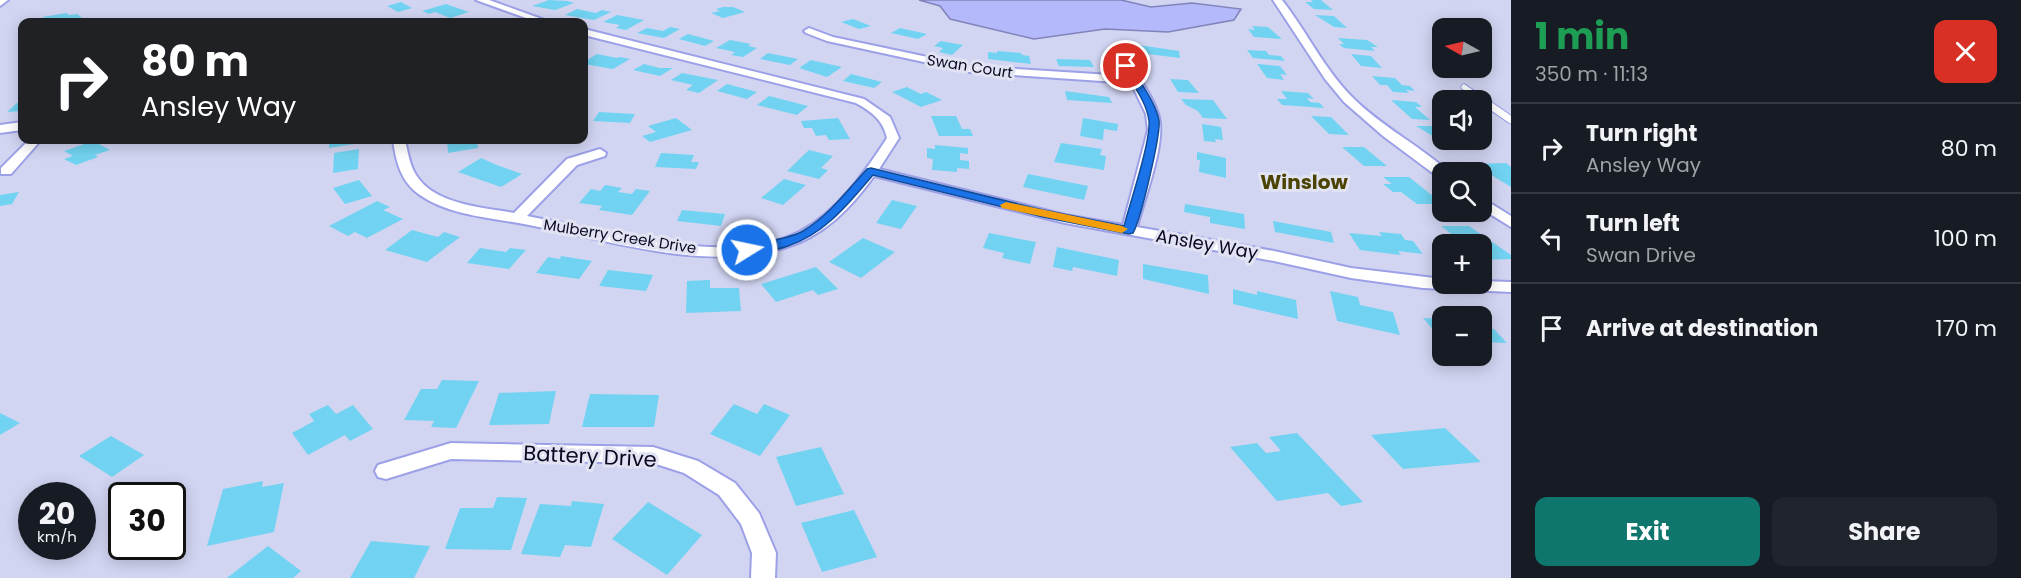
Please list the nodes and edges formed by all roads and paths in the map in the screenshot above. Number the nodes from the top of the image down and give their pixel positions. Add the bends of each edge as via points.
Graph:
1 (4, 0) edge
2 (480, 0) edge
3 (1276, 0) edge
4 (0, 3) edge
5 (533, 18) edge
6 (809, 31) dead end
7 (588, 33) edge
8 (1126, 66) dead end
9 (1134, 80) junction
10 (1464, 87) dead end
11 (1511, 120) edge
12 (18, 127) edge
13 (0, 129) edge
14 (31, 144) edge
15 (400, 144) edge
16 (600, 153) dead end
17 (1432, 166) edge
18 (6, 171) dead end
19 (871, 171) junction
20 (1492, 209) edge
21 (517, 218) junction
22 (1511, 223) edge
23 (1129, 231) junction
24 (1511, 287) edge
25 (386, 471) dead end
26 (763, 578) edge

1 - 4 street
2 - 5 street
3 - 17 street via 1349,101
6 - 9 street, Swan Court via 970,69
7 - 19 street, Mulberry Creek Drive via 860,101 880,112 891,125 893,138
8 - 9 street
9 - 23 street via 1154,121
10 - 11 lane
12 - 13 street
14 - 18 street
15 - 21 street, Mulberry Creek Drive via 406,174 421,191 462,208
16 - 21 street via 572,162
19 - 21 street, Mulberry Creek Drive via 837,210 807,234 784,244 747,250 679,247
19 - 23 street, Ansley Way
20 - 22 street
23 - 24 street, Ansley Way via 1352,273 1423,283
25 - 26 street, Battery Drive via 451,450 653,456 691,467 727,489 752,519 764,553

